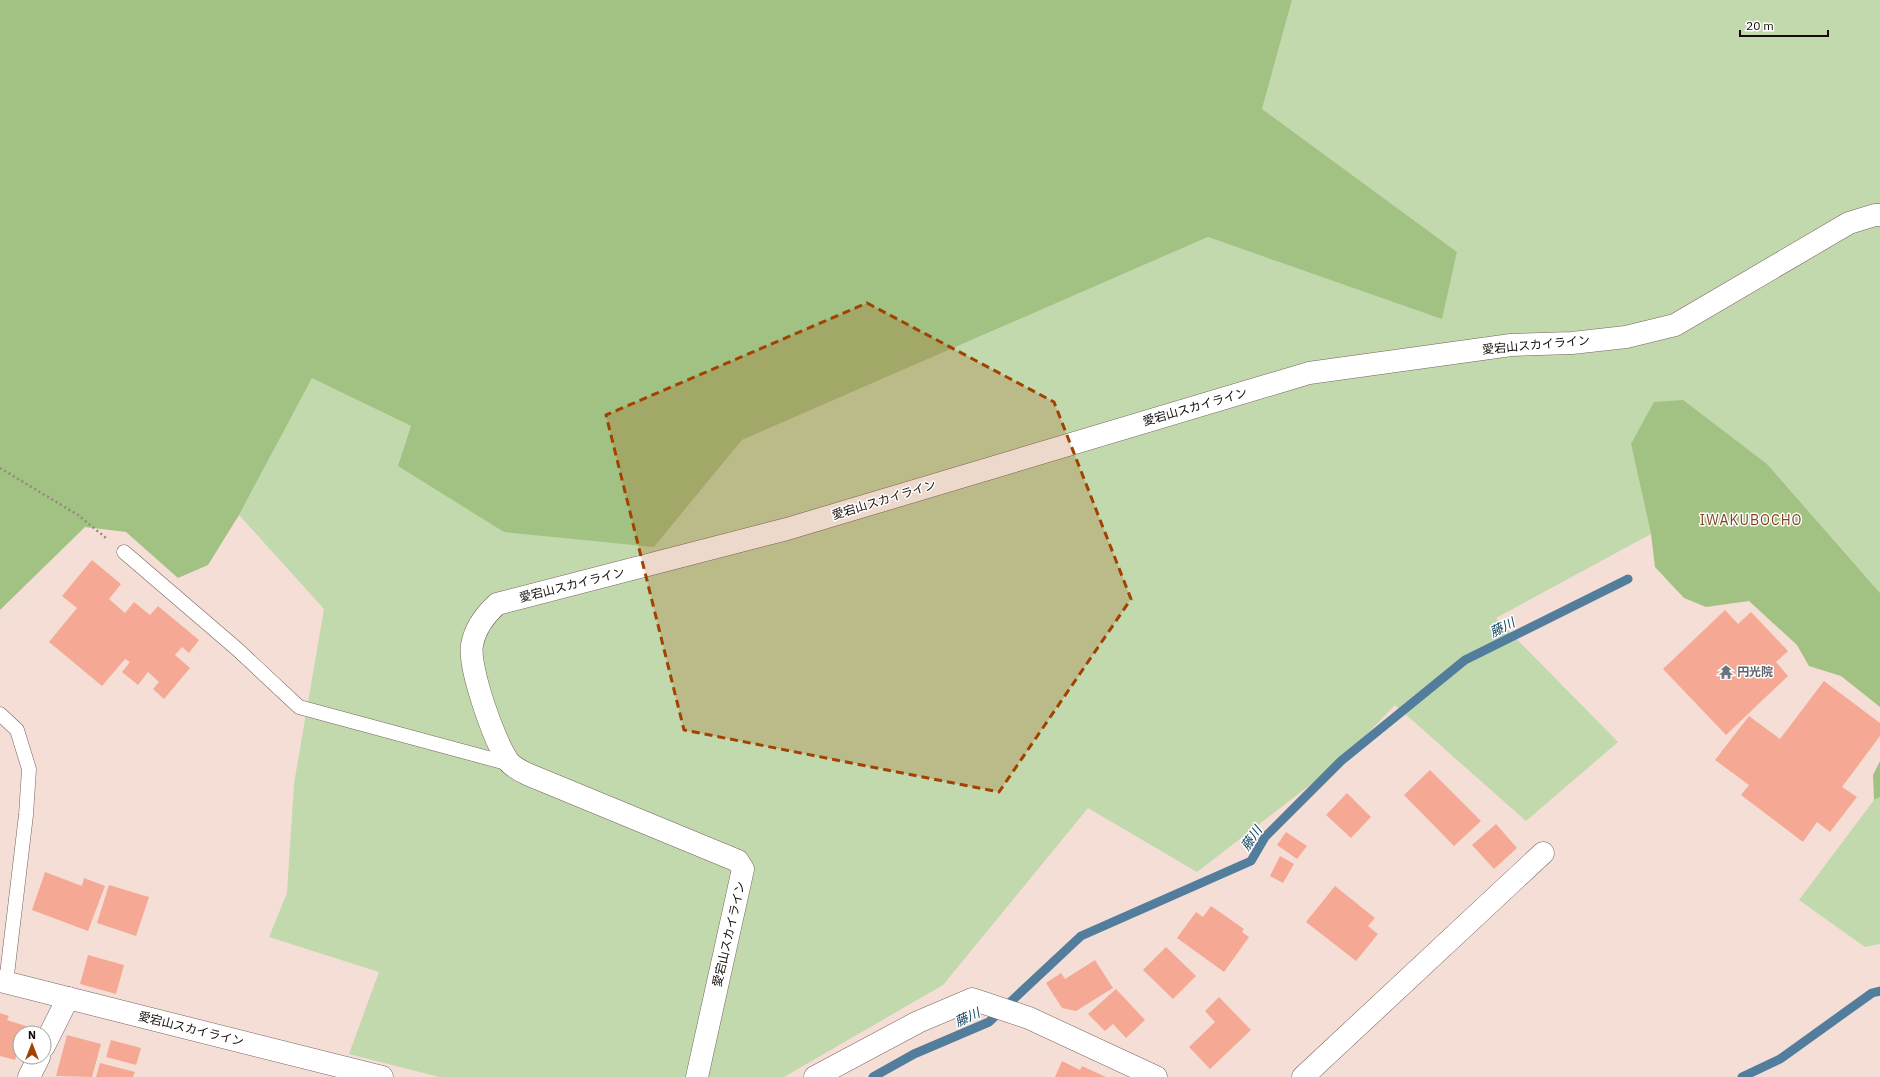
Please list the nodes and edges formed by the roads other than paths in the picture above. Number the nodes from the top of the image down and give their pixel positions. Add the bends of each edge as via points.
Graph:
1 (1880, 215) edge
2 (124, 552) road end
3 (0, 714) edge
4 (510, 764) junction
5 (1543, 853) dead end
6 (3, 982) edge
7 (68, 998) junction
8 (52, 1030) edge
9 (35, 1065) edge
10 (29, 1077) edge
11 (382, 1077) edge
12 (697, 1077) edge
13 (815, 1077) edge
14 (1156, 1077) edge
15 (1303, 1077) edge

1 - 4 main road, 愛宕山スカイライン via 1849,223 1675,325 1626,337 1572,343 1511,345 1309,374 788,530 497,604 486,614 478,627 472,645 473,667 497,743
2 - 4 lane via 237,649 299,707
3 - 6 lane via 17,730 29,769 26,814
4 - 12 main road, 愛宕山スカイライン via 527,774 738,861 743,870
5 - 15 main road
6 - 7 main road, 愛宕山スカイライン
7 - 8 main road
7 - 11 main road, 愛宕山スカイライン
9 - 10 main road
13 - 14 main road via 918,1022 972,999 1023,1016

